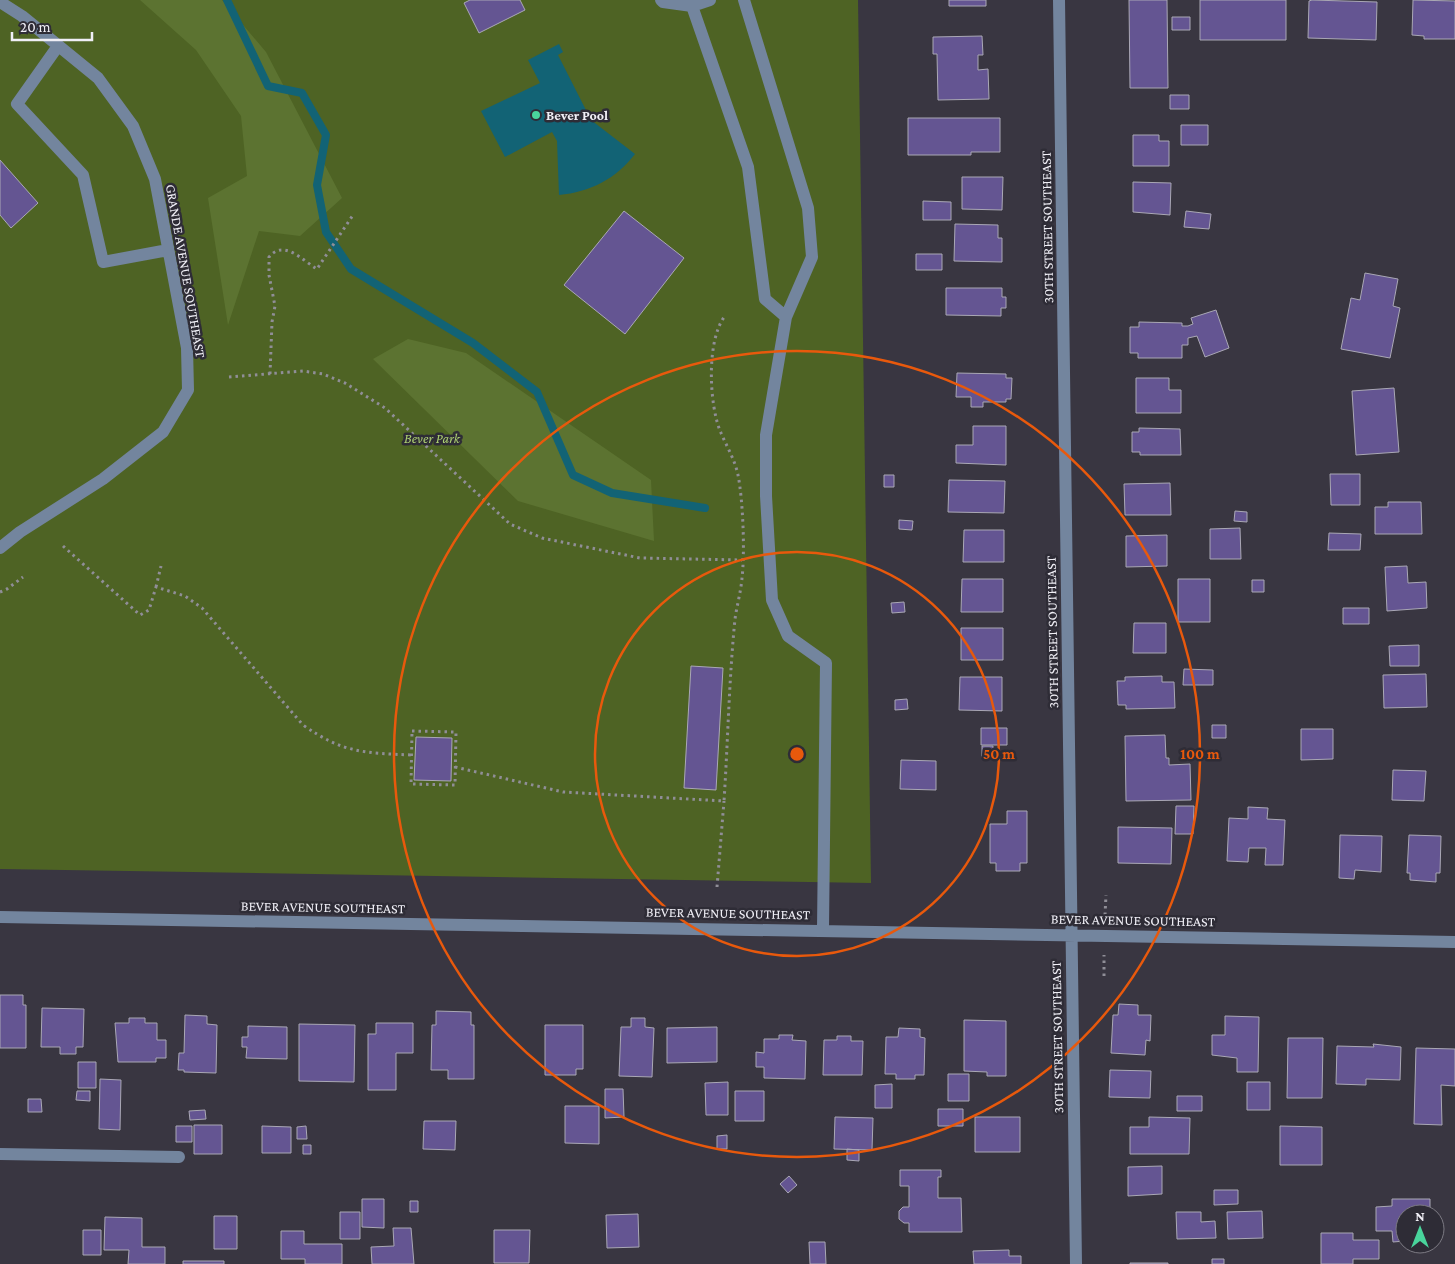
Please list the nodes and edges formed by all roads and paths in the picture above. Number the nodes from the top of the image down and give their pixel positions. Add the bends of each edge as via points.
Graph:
1 (662, 0) edge
2 (710, 0) edge
3 (744, 0) edge
4 (1060, 0) edge
5 (0, 2) edge
6 (692, 6) junction
7 (58, 46) junction
8 (353, 215) dead end
9 (168, 250) junction
10 (726, 316) dead end
11 (786, 317) junction
12 (270, 374) junction
13 (229, 377) dead end
14 (63, 546) dead end
15 (0, 548) edge
16 (742, 560) junction
17 (161, 566) dead end
18 (23, 577) dead end
19 (156, 588) junction
20 (0, 592) edge
21 (412, 755) junction
22 (455, 767) junction
23 (724, 801) junction
24 (717, 887) dead end
25 (1106, 895) dead end
26 (1104, 915) dead end
27 (0, 917) edge
28 (823, 930) junction
29 (1071, 934) junction
30 (1455, 942) edge
31 (1104, 952) dead end
32 (1104, 976) dead end
33 (0, 1154) edge
34 (179, 1157) dead end
35 (1076, 1264) edge

1 - 6 street
2 - 6 street
3 - 11 street via 808,208 812,257
4 - 29 street, 30TH STREET SOUTHEAST
5 - 7 street, GRANDE AVENUE SOUTHEAST
6 - 11 street via 748,167 764,299
7 - 9 street, GRANDE AVENUE SOUTHEAST via 98,78 133,126 155,179
7 - 9 street via 17,104 83,175 103,262
8 - 12 path via 317,269 286,249 280,249 269,257 275,306
9 - 15 street, GRANDE AVENUE SOUTHEAST via 187,348 188,390 163,432 103,479
10 - 16 path via 716,339 712,395 720,433 738,474
11 - 28 street via 766,435 772,600 788,636 826,663
12 - 13 path
12 - 16 path via 303,371 323,374 345,383 385,408 510,524 542,538 640,558
14 - 19 path via 140,615 149,610
16 - 23 path
17 - 19 path
18 - 20 path
19 - 21 path via 185,596 202,608 303,725 319,736 353,751
21 - 22 path via 411,784 455,785
21 - 22 path via 412,731 456,732
22 - 23 path via 563,792
23 - 24 path
25 - 26 path
27 - 28 street, BEVER AVENUE SOUTHEAST
28 - 29 street, BEVER AVENUE SOUTHEAST
29 - 30 street, BEVER AVENUE SOUTHEAST
29 - 35 street, 30TH STREET SOUTHEAST
31 - 32 path
33 - 34 street

